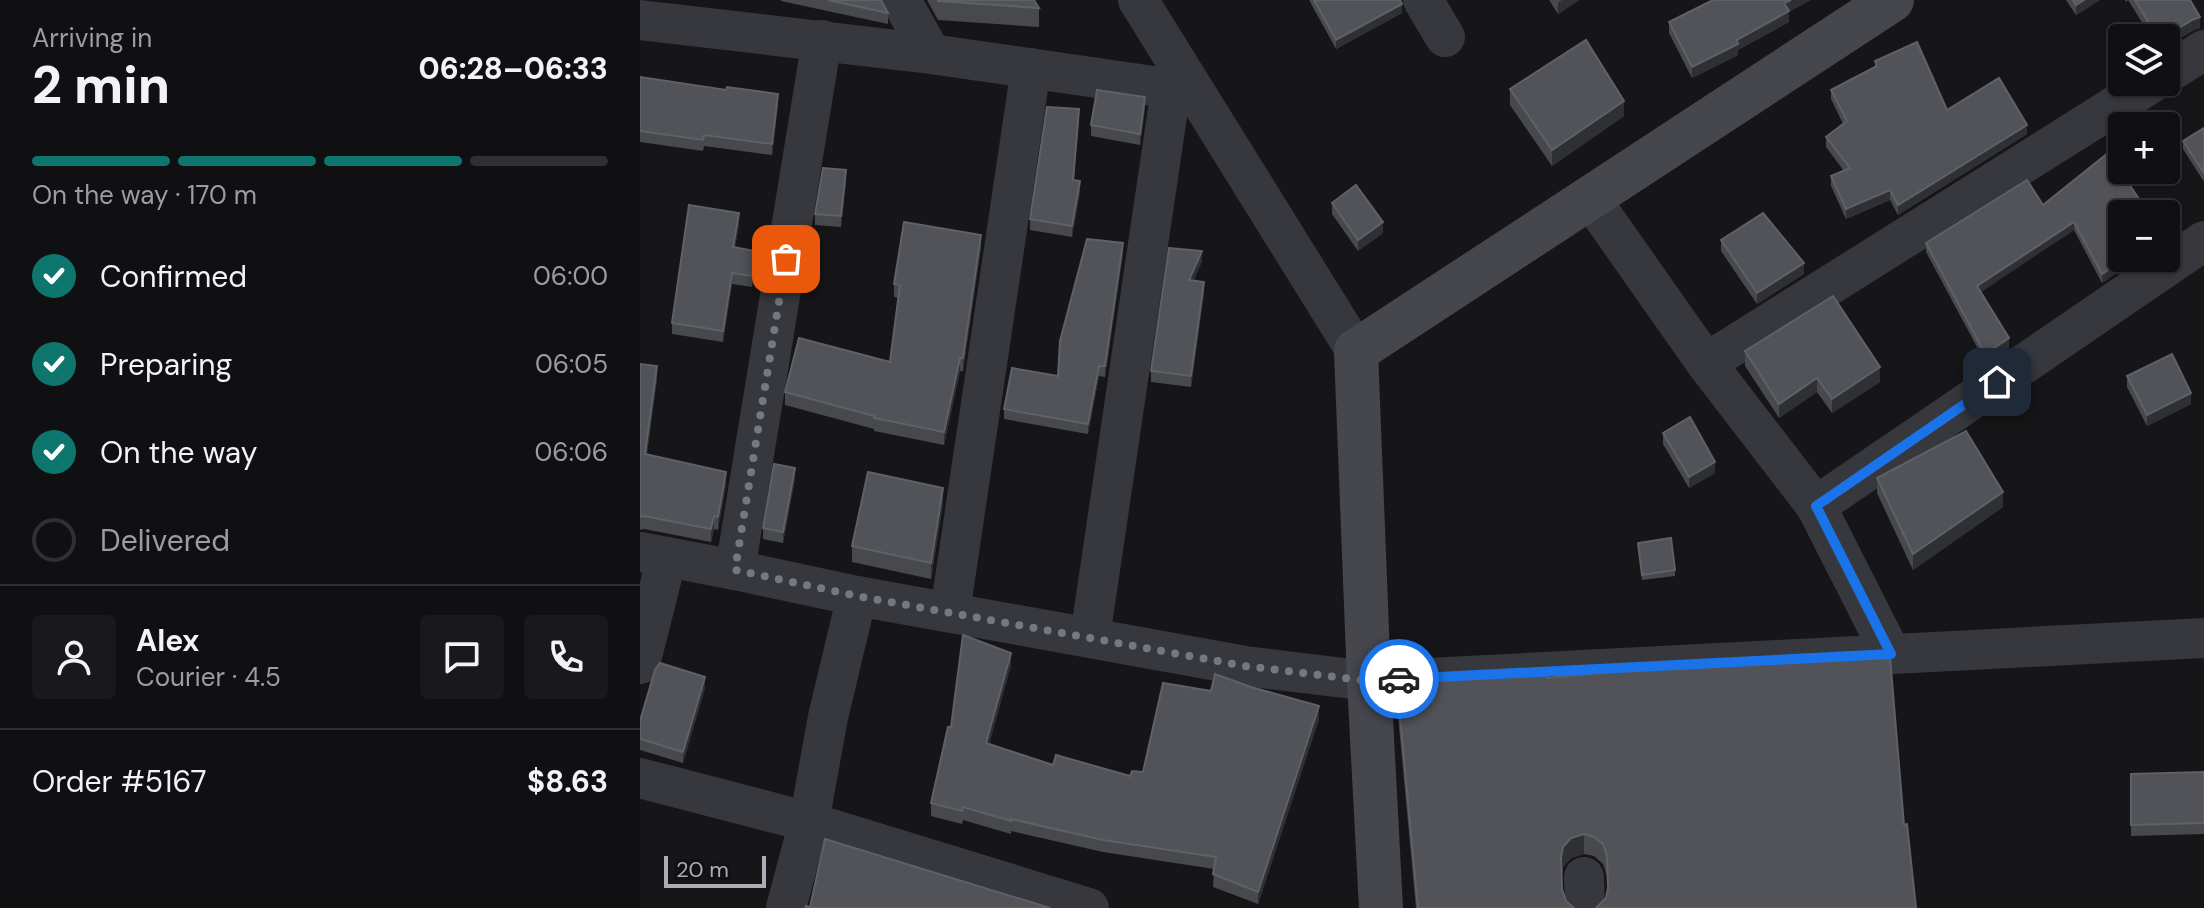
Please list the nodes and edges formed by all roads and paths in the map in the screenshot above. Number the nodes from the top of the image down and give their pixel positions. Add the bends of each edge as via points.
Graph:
1 (901, 0) edge
2 (1138, 0) edge
3 (1423, 0) edge
4 (1892, 0) edge
5 (640, 20) edge
6 (1445, 37) dead end
7 (822, 40) junction
8 (2204, 50) edge
9 (931, 54) junction
10 (2180, 65) edge
11 (1031, 68) junction
12 (1183, 91) junction
13 (2131, 96) edge
14 (1590, 198) junction
15 (2204, 241) edge
16 (1356, 351) junction
17 (1706, 363) junction
18 (1816, 506) junction
19 (653, 555) edge
20 (735, 570) junction
21 (857, 596) junction
22 (950, 612) junction
23 (1090, 637) junction
24 (2204, 638) edge
25 (1891, 654) junction
26 (640, 664) edge
27 (1369, 681) junction
28 (640, 778) edge
29 (809, 822) junction
30 (786, 908) edge
31 (1089, 908) edge
32 (1381, 908) edge

1 - 9 street
2 - 12 street
3 - 6 street
4 - 14 street
5 - 7 street
7 - 9 street
7 - 20 street
8 - 10 street
9 - 11 street
11 - 12 street
11 - 22 street
12 - 16 street
12 - 23 street
13 - 17 street
14 - 16 street
14 - 17 street
15 - 18 street
16 - 27 street
17 - 18 street
18 - 25 street
19 - 20 street
19 - 26 street
20 - 21 street
21 - 22 street
21 - 29 street
22 - 23 street
23 - 27 street via 1245,666
24 - 25 street
25 - 27 street
27 - 32 street
28 - 29 street
29 - 30 street
29 - 31 street

